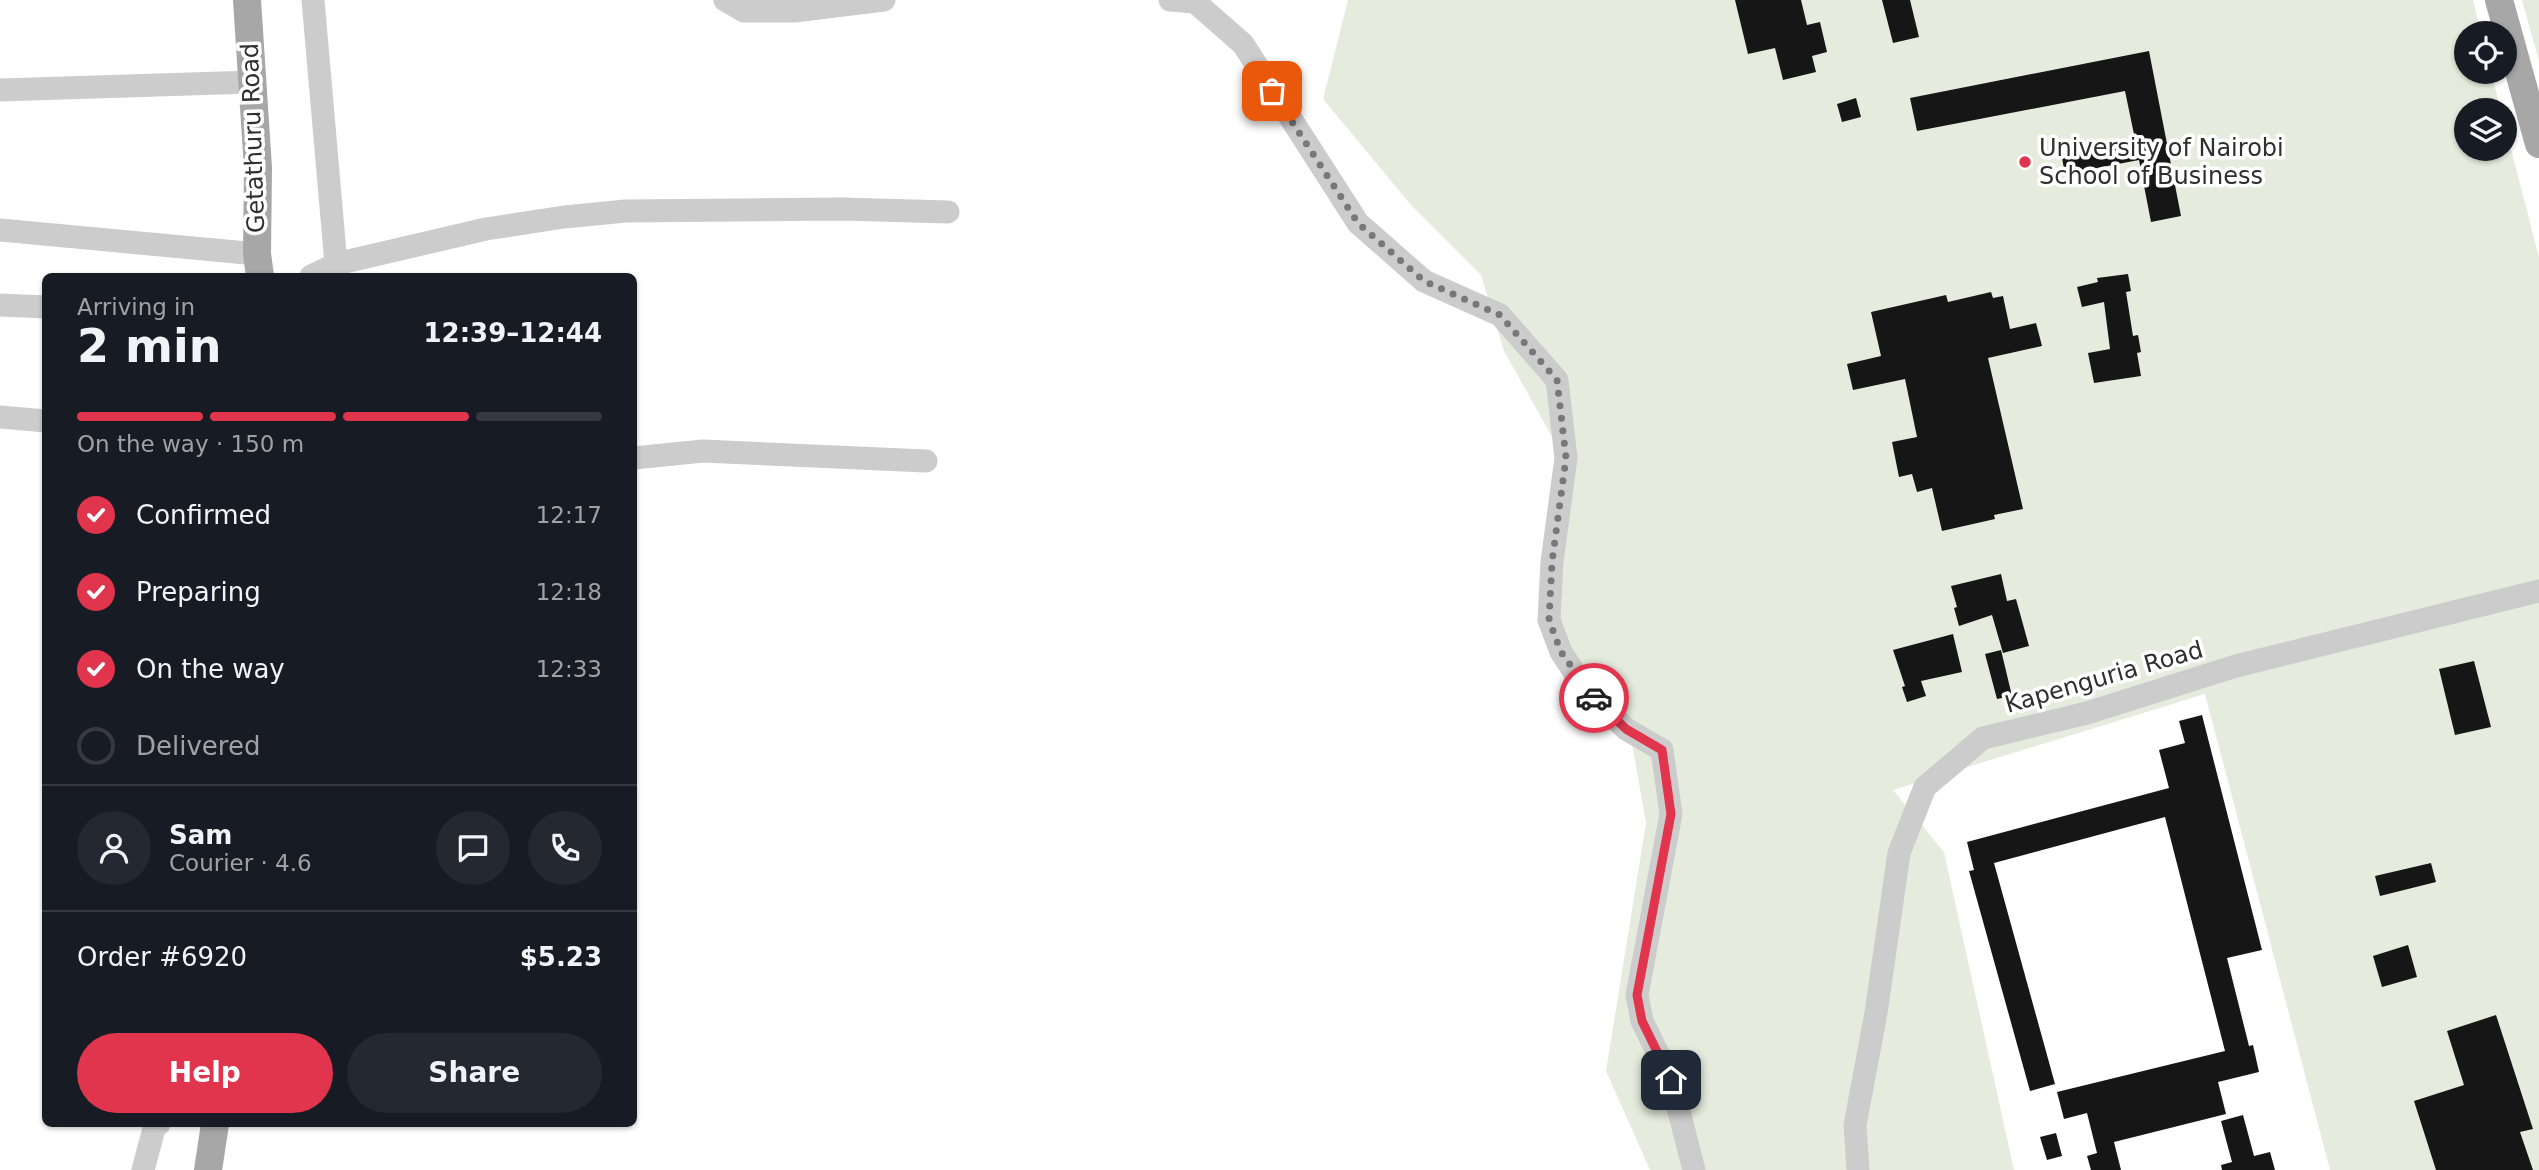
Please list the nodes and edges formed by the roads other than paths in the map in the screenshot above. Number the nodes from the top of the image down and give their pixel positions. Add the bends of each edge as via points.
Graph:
1 (247, 0) edge
2 (313, 0) edge
3 (725, 0) edge
4 (884, 0) edge
5 (1170, 0) edge
6 (2499, 0) edge
7 (253, 82) junction
8 (0, 90) edge
9 (2539, 144) edge
10 (947, 212) dead end
11 (0, 230) edge
12 (336, 264) junction
13 (259, 265) edge
14 (317, 273) edge
15 (0, 305) edge
16 (42, 307) edge
17 (0, 417) edge
18 (42, 421) edge
19 (637, 458) edge
20 (926, 461) dead end
21 (2539, 591) edge
22 (154, 1127) edge
23 (215, 1127) edge
24 (143, 1170) edge
25 (208, 1170) edge
26 (1693, 1170) edge
27 (1858, 1170) edge

1 - 7 main road, Getathuru Road
2 - 12 street
3 - 4 street via 744,11 794,11
5 - 26 street via 1195,2 1243,44 1358,223 1424,281 1500,315 1557,380 1566,458 1549,620 1561,652 1586,690 1626,729 1662,750 1671,814 1637,995 1642,1021 1671,1080
6 - 9 main road
7 - 8 street
7 - 13 main road, Getathuru Road
10 - 12 street via 626,211 486,229
11 - 13 street
12 - 14 street
15 - 16 street
17 - 18 street
19 - 20 street via 703,451
21 - 27 street, Kapenguria Road via 2236,666 2087,713 1983,737 1925,787 1899,853 1854,1125
22 - 24 street
23 - 25 main road

